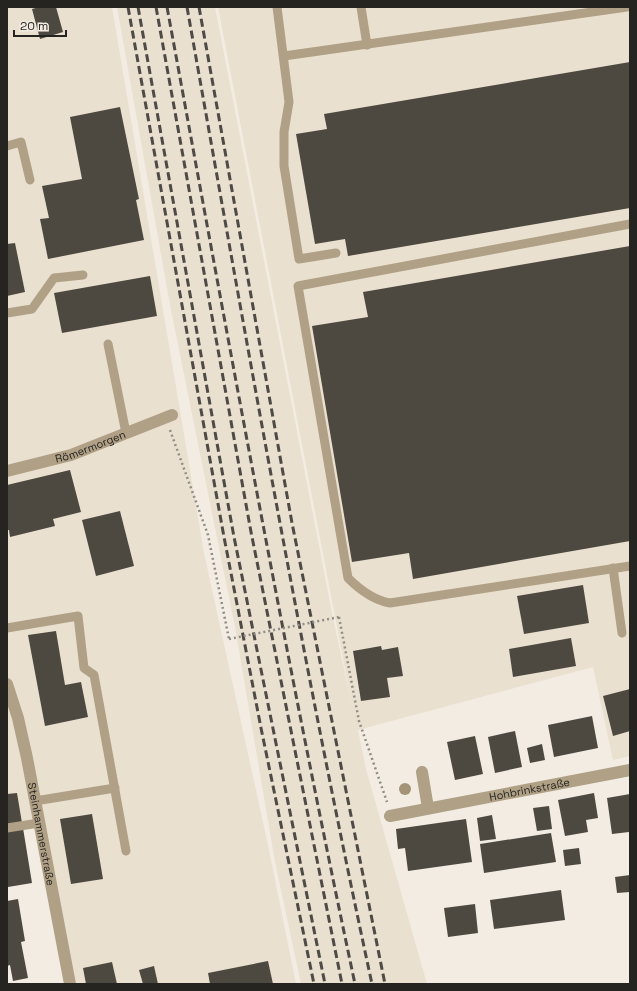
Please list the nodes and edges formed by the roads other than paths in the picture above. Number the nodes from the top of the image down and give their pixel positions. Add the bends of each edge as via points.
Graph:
1 (277, 7) edge
2 (362, 7) edge
3 (627, 7) edge
4 (367, 45) junction
5 (284, 56) junction
6 (7, 146) edge
7 (30, 180) dead end
8 (630, 224) edge
9 (336, 253) dead end
10 (84, 275) dead end
11 (7, 313) edge
12 (108, 344) dead end
13 (172, 415) dead end
14 (126, 432) junction
15 (7, 471) edge
16 (630, 566) edge
17 (613, 568) junction
18 (7, 628) edge
19 (622, 633) dead end
20 (7, 684) edge
21 (630, 770) edge
22 (422, 772) dead end
23 (114, 788) junction
24 (35, 801) junction
25 (428, 808) junction
26 (390, 816) road end
27 (39, 823) junction
28 (7, 828) edge
29 (126, 851) dead end
30 (70, 984) edge

1 - 5 lane
2 - 4 lane
3 - 4 lane
4 - 5 lane
5 - 9 lane via 289,102 284,132 284,166 299,259
6 - 7 lane via 21,142
8 - 17 lane via 298,286 348,578 356,586 374,598 390,603
10 - 11 lane via 54,278 32,309
12 - 14 lane
13 - 14 street, Römermorgen
14 - 15 street, Römermorgen via 72,454
16 - 17 lane
17 - 19 lane
18 - 23 lane via 78,616 84,668 94,676
20 - 24 street, Steinhammerstraße via 18,718
21 - 25 street, Hohbrinkstraße
22 - 25 street
23 - 24 lane
23 - 29 lane
24 - 27 street, Steinhammerstraße
25 - 26 street, Hohbrinkstraße
27 - 28 lane
27 - 30 street, Steinhammerstraße

